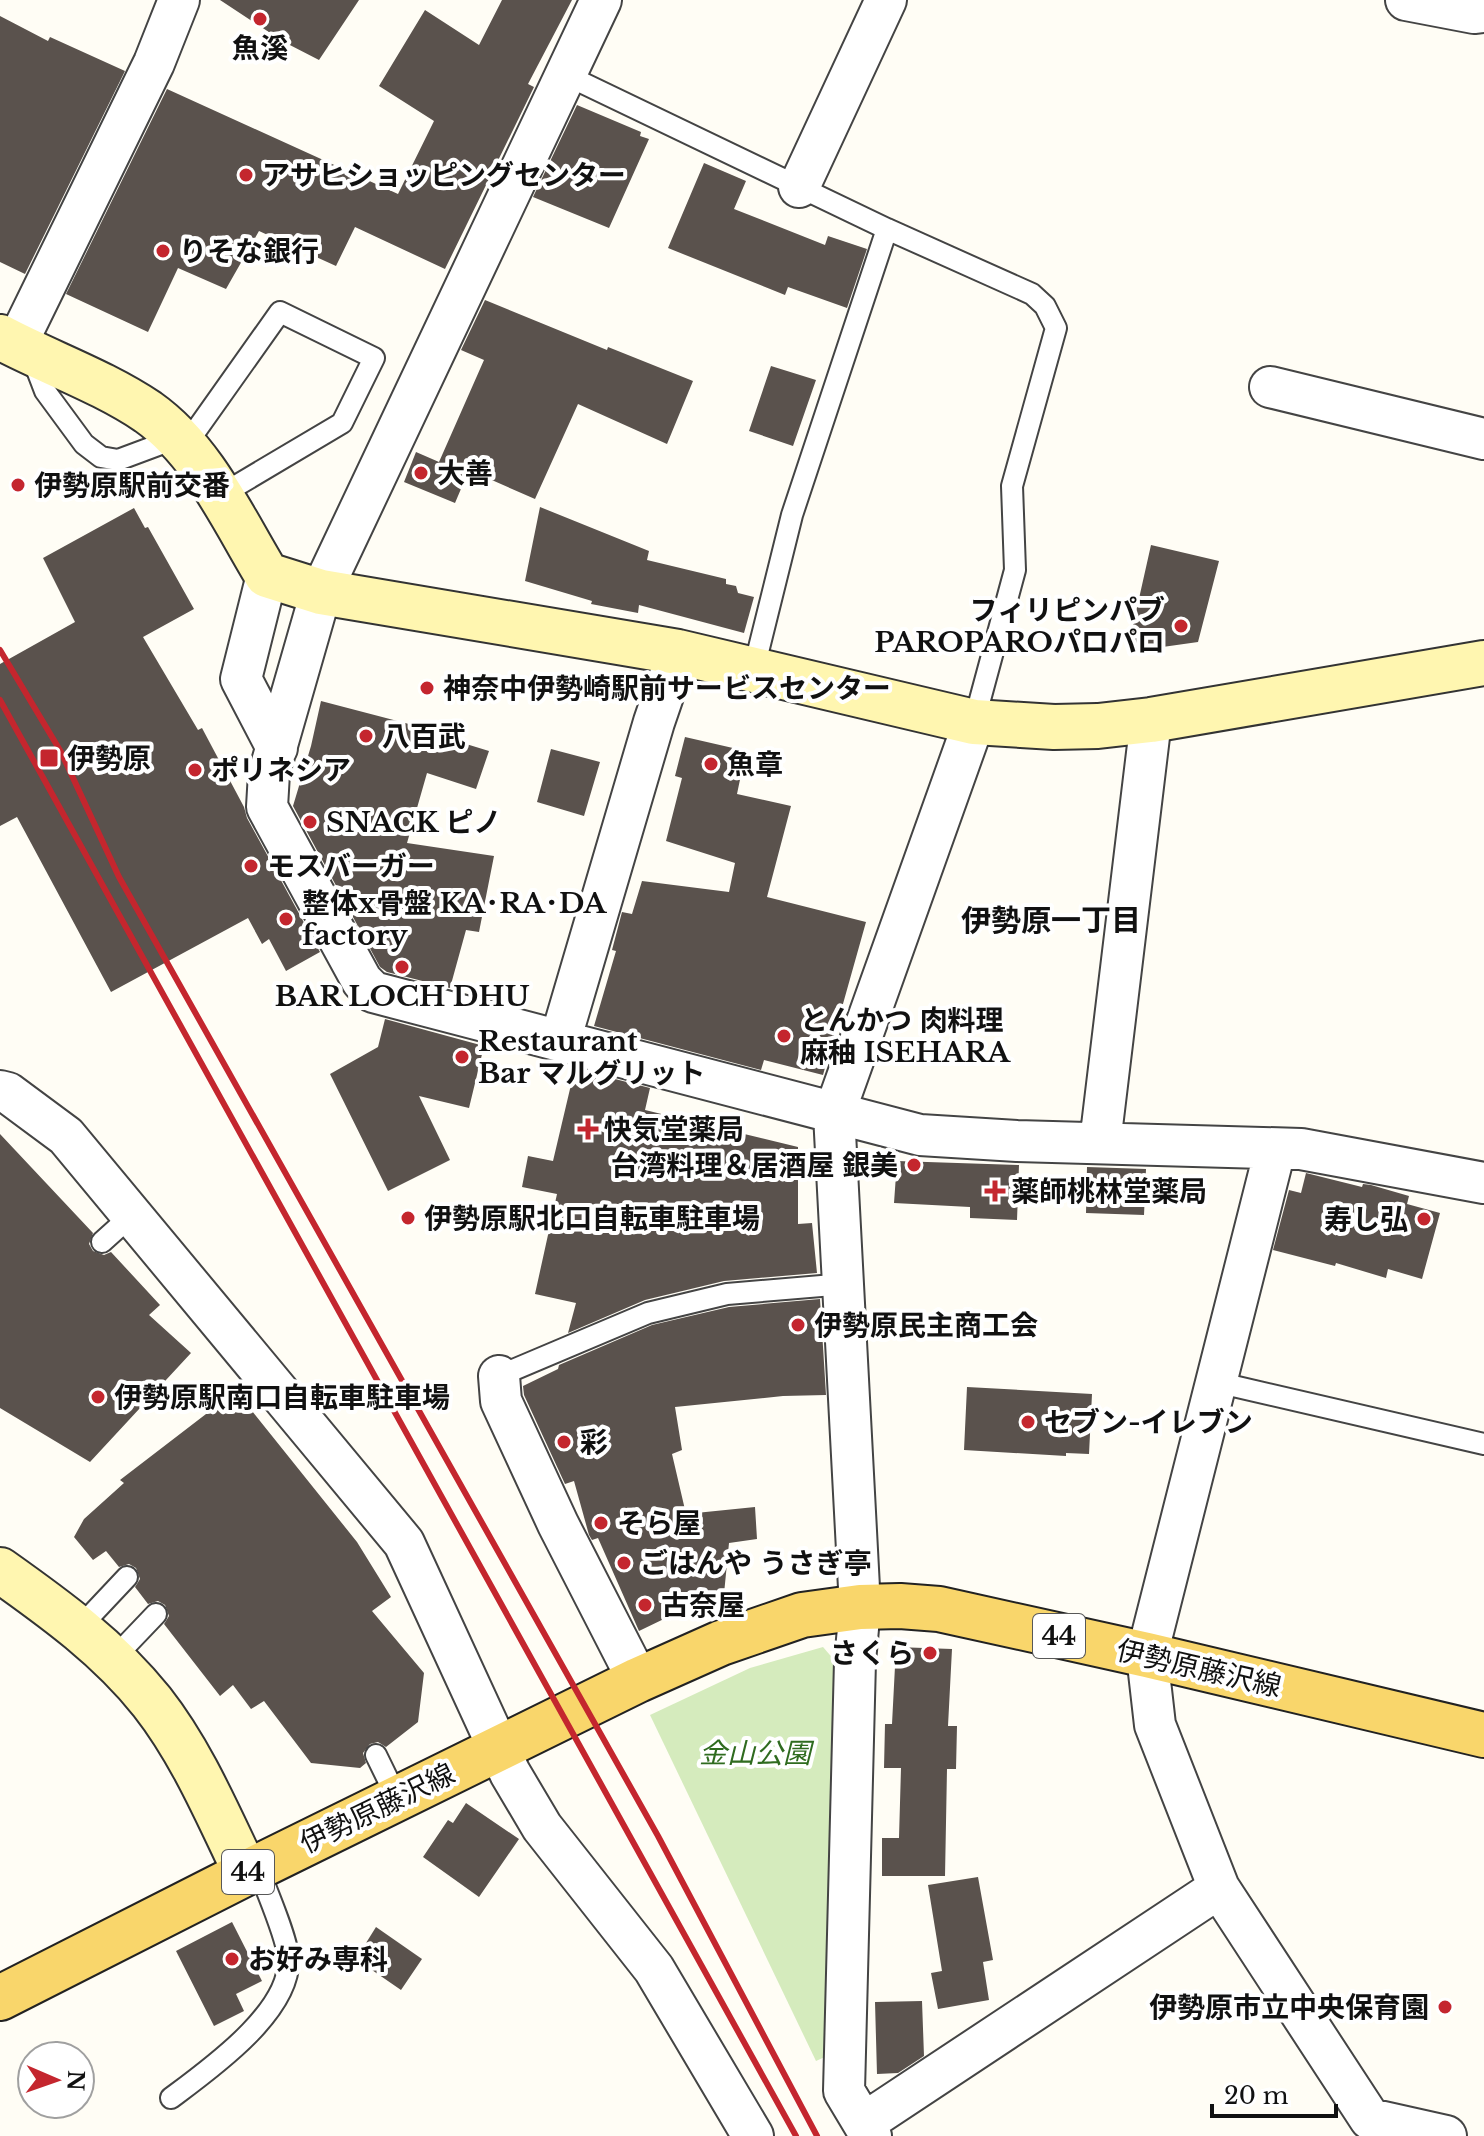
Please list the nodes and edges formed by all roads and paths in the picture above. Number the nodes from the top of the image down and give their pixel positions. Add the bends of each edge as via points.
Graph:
1 (179, 0) edge
2 (601, 0) edge
3 (886, 0) edge
4 (1406, 0) edge
5 (1484, 12) edge
6 (564, 74) junction
7 (799, 187) junction
8 (887, 229) junction
9 (16, 345) edge
10 (1270, 387) dead end
11 (1484, 439) edge
12 (181, 442) junction
13 (219, 496) junction
14 (267, 575) junction
15 (321, 592) junction
16 (678, 652) junction
17 (1484, 663) edge
18 (754, 668) junction
19 (1151, 720) junction
20 (974, 722) junction
21 (277, 748) junction
22 (560, 1041) junction
23 (4, 1092) edge
24 (834, 1114) junction
25 (1100, 1143) junction
26 (1275, 1150) junction
27 (1484, 1183) edge
28 (132, 1215) junction
29 (102, 1242) dead end
30 (845, 1284) junction
31 (499, 1376) joint
32 (1216, 1382) junction
33 (1484, 1444) edge
34 (0, 1570) edge
35 (127, 1577) dead end
36 (860, 1607) junction
37 (156, 1614) dead end
38 (79, 1628) junction
39 (1147, 1655) junction
40 (114, 1658) junction
41 (638, 1680) junction
42 (1484, 1735) edge
43 (498, 1750) junction
44 (376, 1755) dead end
45 (397, 1798) junction
46 (252, 1870) junction
47 (1219, 1888) junction
48 (0, 1998) edge
49 (171, 2098) dead end
50 (1357, 2127) edge
51 (868, 2130) edge
52 (753, 2136) edge
53 (1446, 2136) edge

1 - 9 street via 154,63
2 - 6 street
3 - 7 street
4 - 5 street
6 - 7 lane
6 - 15 street
7 - 8 lane
8 - 18 lane via 792,515
8 - 20 lane via 1032,294 1056,328 1012,486 1015,570
9 - 12 street via 114,392
9 - 12 lane via 84,444 101,457 118,460
10 - 11 street
12 - 13 street
12 - 13 lane via 280,312 374,358 342,423
13 - 14 street
14 - 15 street
14 - 21 street via 241,679
15 - 16 street
15 - 21 street
16 - 18 street
16 - 22 street
17 - 19 street
18 - 20 street
19 - 20 street via 1098,726
19 - 25 street
20 - 24 street
21 - 22 street via 267,807 358,974 373,992
22 - 24 street
23 - 28 street via 66,1136
24 - 25 street via 920,1135
24 - 30 street
25 - 26 street
26 - 27 street via 1301,1149
26 - 32 street
28 - 29 lane
28 - 43 street via 404,1543
30 - 31 lane via 727,1294 648,1313
30 - 36 street
31 - 41 street via 501,1401
32 - 33 lane
32 - 39 street
34 - 38 street
35 - 38 lane
36 - 39 main road, 伊勢原藤沢線 / 44 via 939,1609
36 - 41 main road, 伊勢原藤沢線 / 44 via 786,1619
36 - 51 street via 844,2091
37 - 40 lane
38 - 40 street
39 - 42 main road, 伊勢原藤沢線 / 44
39 - 47 street via 1155,1725
40 - 46 street via 177,1738
41 - 43 main road, 44
43 - 45 main road, 伊勢原藤沢線 / 44
43 - 52 street via 542,1827 654,1969
44 - 45 lane
45 - 46 main road, 伊勢原藤沢線 / 44
46 - 48 main road, 伊勢原藤沢線 / 44
46 - 49 lane via 288,1953 289,1977 255,2030
47 - 50 street
47 - 51 street
50 - 53 street

